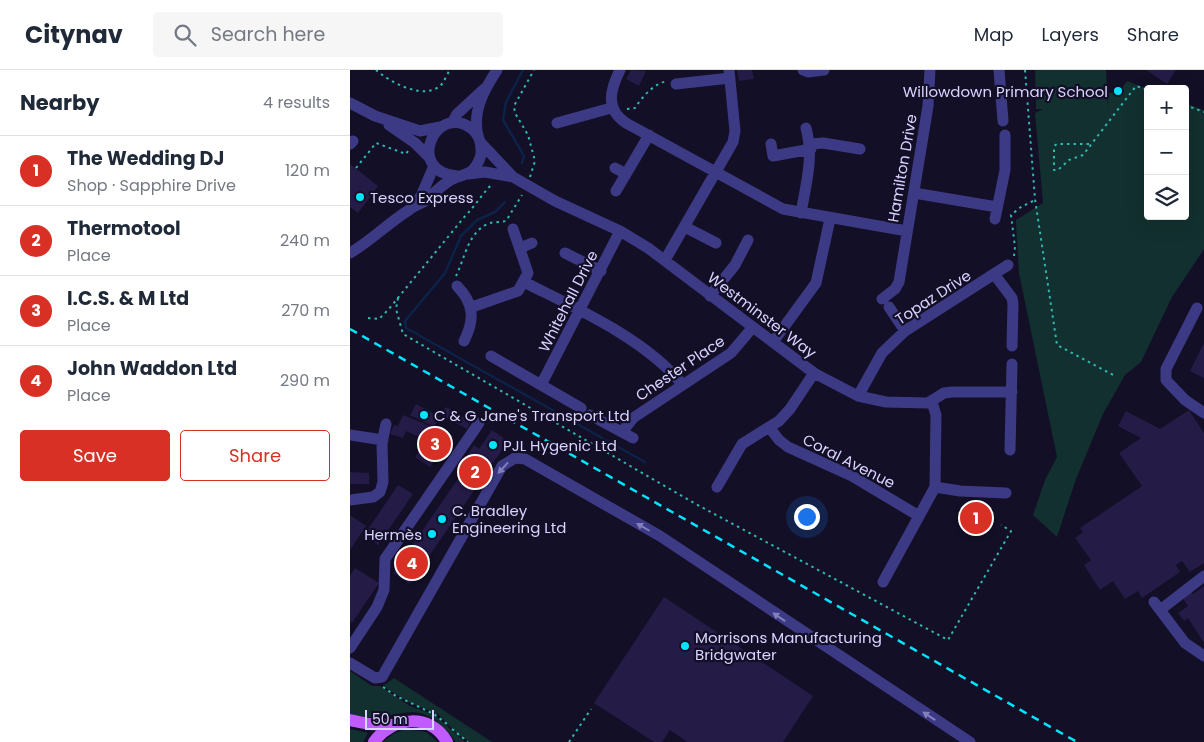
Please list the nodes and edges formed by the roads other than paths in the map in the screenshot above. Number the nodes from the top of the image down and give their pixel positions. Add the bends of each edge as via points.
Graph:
1 (497, 70) edge
2 (692, 70) edge
3 (803, 70) edge
4 (824, 70) edge
5 (930, 70) edge
6 (616, 71) edge
7 (999, 73) edge
8 (730, 74) edge
9 (692, 82) junction
10 (676, 84) road end
11 (485, 89) junction
12 (350, 104) edge
13 (611, 108) junction
14 (375, 116) junction
15 (1003, 121) dead end
16 (557, 124) dead end
17 (448, 125) junction
18 (806, 128) dead end
19 (649, 135) junction
20 (1005, 135) dead end
21 (480, 140) junction
22 (771, 144) dead end
23 (811, 147) junction
24 (860, 149) dead end
25 (432, 162) junction
26 (615, 168) dead end
27 (717, 173) junction
28 (626, 174) junction
29 (462, 175) junction
30 (513, 177) junction
31 (616, 191) dead end
32 (914, 193) junction
33 (997, 207) junction
34 (408, 210) junction
35 (801, 214) junction
36 (830, 219) junction
37 (996, 219) dead end
38 (685, 227) junction
39 (513, 229) dead end
40 (620, 231) junction
41 (907, 232) junction
42 (748, 240) dead end
43 (532, 243) dead end
44 (716, 244) dead end
45 (520, 248) junction
46 (350, 252) edge
47 (565, 253) dead end
48 (665, 260) junction
49 (1008, 265) road end
50 (601, 271) junction
51 (994, 274) junction
52 (524, 282) junction
53 (456, 286) road end
54 (710, 296) junction
55 (472, 307) junction
56 (1197, 308) dead end
57 (581, 310) junction
58 (753, 327) junction
59 (905, 331) junction
60 (464, 340) dead end
61 (773, 342) junction
62 (1012, 346) dead end
63 (491, 356) dead end
64 (1012, 369) dead end
65 (814, 373) junction
66 (682, 384) junction
67 (541, 385) junction
68 (1012, 392) junction
69 (858, 396) junction
70 (932, 402) junction
71 (1204, 413) edge
72 (479, 423) dead end
73 (386, 424) dead end
74 (769, 427) junction
75 (622, 432) junction
76 (350, 435) edge
77 (633, 438) dead end
78 (383, 440) junction
79 (1010, 450) dead end
80 (717, 487) dead end
81 (935, 487) junction
82 (1006, 493) dead end
83 (350, 500) edge
84 (919, 516) junction
85 (1204, 576) edge
86 (884, 582) dead end
87 (350, 648) edge
88 (1204, 656) edge
89 (350, 663) edge
90 (350, 720) edge
91 (393, 725) junction
92 (374, 742) edge
93 (447, 742) edge
94 (970, 742) edge

1 - 11 street
2 - 9 street
3 - 4 street
5 - 32 street, Hamilton Drive via 928,106
6 - 13 street
7 - 15 street
8 - 9 street
8 - 27 street via 735,131 730,150
9 - 10 street
11 - 17 street
11 - 21 street via 477,113
12 - 14 street
13 - 16 street via 571,126
13 - 19 street via 620,119
14 - 17 street via 420,131
14 - 25 street via 415,143
17 - 21 street via 467,126
17 - 25 street via 438,130 430,142
18 - 23 street
19 - 27 street
19 - 28 street
20 - 33 street via 1005,170
21 - 29 street via 477,165
21 - 30 street, Westminster Way
22 - 23 street via 773,156
23 - 24 street via 823,143
23 - 35 street
25 - 29 street via 448,176
25 - 34 street via 421,196
26 - 28 street
27 - 35 street via 765,201
27 - 38 street
28 - 31 street
29 - 30 street, Westminster Way via 486,172
29 - 34 street
30 - 40 street, Westminster Way via 555,201
32 - 33 street
32 - 41 street, Hamilton Drive
33 - 37 street
34 - 46 street
35 - 36 street
36 - 41 street
36 - 61 street via 816,283
38 - 44 street
38 - 48 street
39 - 45 street
40 - 48 street, Westminster Way
40 - 50 street, Whitehall Drive
41 - 59 street, Hamilton Drive via 901,270 895,289 885,303
42 - 54 street
43 - 45 street
45 - 52 street via 528,273
47 - 50 street
48 - 54 street, Westminster Way
49 - 51 street, Topaz Drive
50 - 57 street, Whitehall Drive
51 - 59 street, Topaz Drive
51 - 62 street, Topaz Drive via 1012,298
52 - 55 street via 518,291
52 - 57 street
53 - 55 street
54 - 58 street, Westminster Way
55 - 60 street via 471,325
56 - 71 street via 1166,369 1166,380 1185,400
57 - 66 street via 611,326 672,372
57 - 67 street, Whitehall Drive
58 - 61 street, Westminster Way
58 - 66 street, Chester Place via 731,353
59 - 69 street, Topaz Drive via 882,354
61 - 65 street, Westminster Way
63 - 67 street
64 - 68 street
65 - 69 street, Westminster Way
65 - 74 street via 790,409
66 - 75 street, Chester Place via 633,418
67 - 75 street
68 - 70 street, Westminster Way via 944,393
68 - 79 street
69 - 70 street, Westminster Way via 886,402
70 - 81 street via 936,415
72 - 87 street via 385,559 384,590 377,607
73 - 78 street
74 - 80 street via 742,444
74 - 84 street, Coral Avenue via 788,447 852,476
75 - 77 street
76 - 78 street
78 - 83 street via 380,492 373,497
81 - 82 street
81 - 84 street
84 - 86 street
85 - 88 street via 1157,606 1185,643
94 -> 89 street via 660,536 525,459 515,458 502,466 382,674
90 - 91 main road
91 - 92 main road
91 - 93 main road via 422,722 439,731

